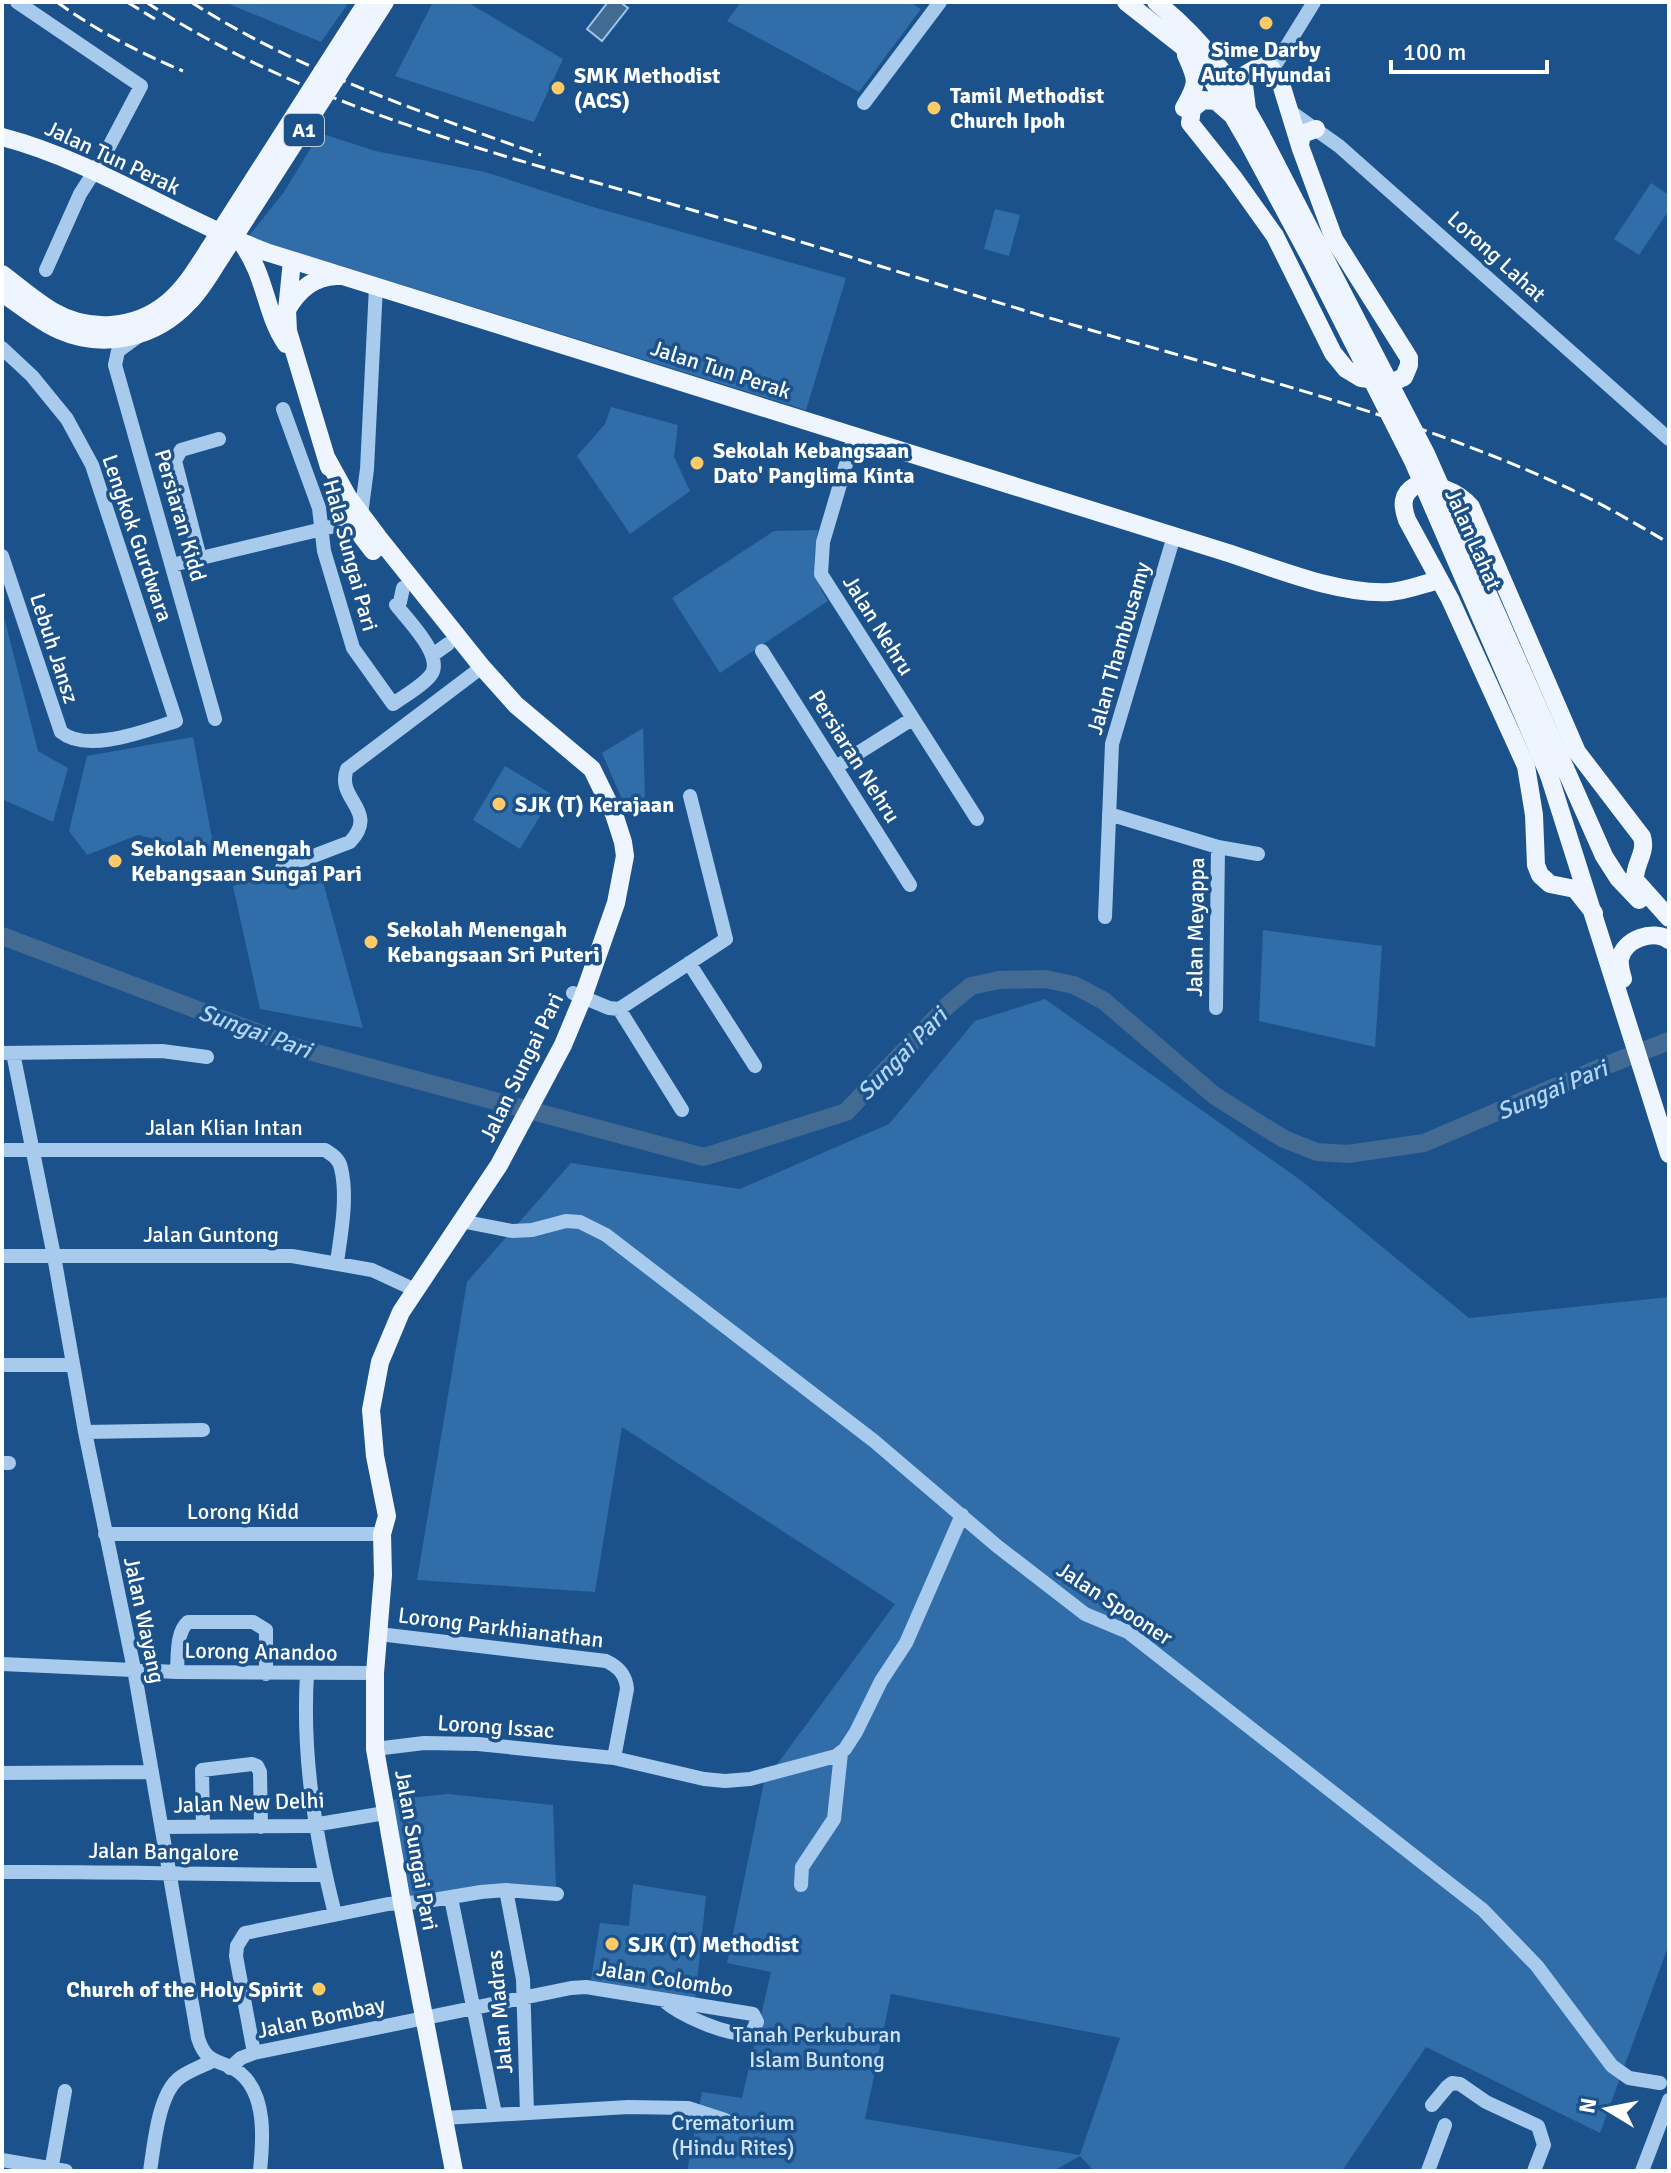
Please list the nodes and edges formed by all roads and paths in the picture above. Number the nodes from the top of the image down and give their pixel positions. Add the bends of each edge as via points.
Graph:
1 (17, 2) edge
2 (367, 2) edge
3 (385, 2) edge
4 (940, 2) edge
5 (1126, 2) edge
6 (1314, 2) edge
7 (1162, 4) edge
8 (1182, 25) junction
9 (1182, 46) junction
10 (1277, 62) junction
11 (864, 103) dead end
12 (1240, 112) junction
13 (1291, 112) junction
14 (1316, 129) junction
15 (2, 137) edge
16 (1300, 145) junction
17 (94, 172) junction
18 (1238, 185) junction
19 (241, 242) junction
20 (215, 253) junction
21 (292, 261) junction
22 (46, 270) dead end
23 (2, 274) edge
24 (342, 276) junction
25 (376, 286) junction
26 (2, 293) edge
27 (287, 310) junction
28 (140, 334) junction
29 (2, 348) edge
30 (296, 360) junction
31 (283, 409) dead end
32 (854, 437) junction
33 (219, 439) dead end
34 (1669, 439) edge
35 (356, 518) junction
36 (322, 530) junction
37 (1174, 536) junction
38 (2, 556) edge
39 (200, 558) junction
40 (172, 565) junction
41 (1439, 580) junction
42 (6, 581) edge
43 (441, 649) junction
44 (762, 651) dead end
45 (477, 670) junction
46 (215, 719) dead end
47 (912, 719) junction
48 (81, 741) joint
49 (836, 767) junction
50 (1557, 772) junction
51 (690, 796) dead end
52 (1109, 814) junction
53 (1624, 816) junction
54 (977, 819) dead end
55 (1599, 845) junction
56 (1218, 847) junction
57 (1258, 854) dead end
58 (1578, 860) junction
59 (282, 868) dead end
60 (1540, 875) junction
61 (910, 885) dead end
62 (1594, 913) junction
63 (1105, 917) dead end
64 (1669, 918) edge
65 (1669, 927) edge
66 (1669, 940) edge
67 (689, 963) junction
68 (578, 995) junction
69 (1216, 1008) dead end
70 (619, 1009) junction
71 (8, 1053) edge
72 (1640, 1056) junction
73 (207, 1057) dead end
74 (755, 1066) dead end
75 (682, 1110) dead end
76 (2, 1150) edge
77 (32, 1150) junction
78 (1669, 1154) edge
79 (496, 1163) junction
80 (461, 1221) junction
81 (2, 1256) edge
82 (54, 1256) junction
83 (337, 1262) junction
84 (409, 1287) junction
85 (2, 1365) edge
86 (73, 1365) junction
87 (203, 1430) dead end
88 (85, 1432) junction
89 (962, 1515) junction
90 (105, 1534) junction
91 (382, 1534) junction
92 (379, 1634) junction
93 (2, 1664) edge
94 (134, 1669) junction
95 (177, 1672) junction
96 (375, 1673) junction
97 (266, 1674) junction
98 (307, 1674) junction
99 (375, 1749) junction
100 (841, 1753) junction
101 (614, 1758) junction
102 (152, 1772) junction
103 (2, 1773) edge
104 (385, 1813) junction
105 (315, 1825) junction
106 (162, 1827) junction
107 (203, 1827) junction
108 (261, 1827) junction
109 (2, 1872) edge
110 (169, 1874) junction
111 (325, 1875) junction
112 (801, 1885) dead end
113 (506, 1890) junction
114 (557, 1894) dead end
115 (451, 1898) junction
116 (402, 1903) junction
117 (335, 1914) junction
118 (524, 1998) junction
119 (663, 2000) junction
120 (474, 2009) junction
121 (425, 2017) junction
122 (254, 2053) junction
123 (212, 2061) junction
124 (230, 2068) junction
125 (1660, 2083) dead end
126 (65, 2091) dead end
127 (1669, 2100) edge
128 (1432, 2105) dead end
129 (527, 2113) junction
130 (495, 2114) junction
131 (444, 2118) junction
132 (725, 2120) dead end
133 (1445, 2125) dead end
134 (2, 2160) edge
135 (56, 2170) edge
136 (150, 2171) edge
137 (260, 2171) edge
138 (454, 2171) edge
139 (1428, 2171) edge
140 (1534, 2171) edge
141 (1642, 2171) edge

1 - 17 street via 141,86
2 - 20 main road, A1, bridge
3 - 20 main road, A1, bridge
4 - 11 street
5 - 9 main road, Jalan Lahat
6 - 10 street
7 - 8 main road, Jalan Lahat
8 - 10 main road via 1233,62
8 - 12 main road, Jalan Lahat via 1213,56
9 - 12 main road, Jalan Lahat
9 - 18 main road via 1196,83 1183,111 1183,125
10 - 13 main road via 1288,82
12 - 13 main road via 1244,79 1260,66 1279,77
12 - 18 main road via 1203,100 1189,116 1193,130
12 - 50 main road, Jalan Lahat, bridge via 1426,454
13 - 14 street, Lorong Lahat
13 - 16 main road
14 - 16 main road via 1302,134
14 - 34 street, Lorong Lahat
15 - 17 main road, Jalan Tun Perak
16 - 18 main road via 1334,239 1409,358 1404,377 1371,380 1340,362 1275,236
17 - 19 main road, Jalan Tun Perak
17 - 22 street
19 - 21 main road, Jalan Tun Perak
19 - 30 main road via 258,269 277,330
20 - 23 main road, A1 via 168,302 142,318 111,326 63,317
20 - 28 main road, A1 via 200,289 180,311
21 - 24 main road, Jalan Tun Perak
21 - 27 main road, Jalan Sungai Pari
24 - 25 main road, Jalan Tun Perak
24 - 27 main road via 306,286
25 - 32 main road, Jalan Tun Perak
25 - 35 street via 367,469
26 - 28 main road, A1 via 45,323 76,336 106,340
27 - 30 main road, Jalan Sungai Pari
28 - 40 street, Persiaran Kidd via 118,351 115,365
29 - 48 street, Lengkok Gurdwara via 67,419 92,465 176,721 129,735
30 - 35 main road, Jalan Sungai Pari via 326,457
31 - 36 street, Hala Sungai Pari
32 - 37 main road, Jalan Tun Perak
32 - 47 street, Jalan Nehru via 825,532 821,574
33 - 39 street via 181,450 175,461
35 - 36 street
35 - 43 main road, Jalan Sungai Pari
35 - 45 main road, Jalan Sungai Pari
36 - 39 street
36 - 43 street, Hala Sungai Pari via 353,648 393,704 431,676
37 - 41 main road, Jalan Tun Perak via 1352,589 1394,592
37 - 52 street, Jalan Thambusamy via 1115,731
38 - 42 street, Lebuh Jansz
39 - 40 street
40 - 46 street, Persiaran Kidd
41 - 53 main road via 1404,513 1406,493 1421,485 1460,495 1471,507 1570,739
41 - 60 main road via 1526,766
42 - 48 street, Lebuh Jansz via 57,726 67,737
43 - 45 main road, Jalan Sungai Pari
44 - 49 street, Persiaran Nehru
45 - 59 street via 347,769 345,788 362,823 350,842
45 - 68 main road, Jalan Sungai Pari via 583,778 611,844 612,870
47 - 49 street
47 - 54 street, Jalan Nehru
49 - 61 street, Persiaran Nehru
50 - 55 main road
50 - 58 main road, Jalan Lahat
51 - 67 street via 726,939
52 - 56 street, Jalan Meyappa
52 - 63 street, Jalan Thambusamy
53 - 55 main road via 1632,839 1629,854 1617,858
53 - 64 main road via 1644,842 1635,880
55 - 65 main road via 1618,878
56 - 57 street, Jalan Meyappa
56 - 69 street, Jalan Meyappa
58 - 60 main road via 1566,878
58 - 62 main road, Jalan Lahat
60 - 62 main road via 1550,884 1575,889
62 - 72 main road, Jalan Lahat
66 - 72 main road via 1645,937 1625,947 1620,956
67 - 70 street
67 - 74 street
68 - 70 street
68 - 79 main road, Jalan Sungai Pari via 547,1070
70 - 75 street
71 - 73 street via 162,1051
71 - 77 street, Jalan Wayang
72 - 78 main road, Jalan Lahat
76 - 77 street, Jalan Klian Intan
77 - 82 street, Jalan Wayang
77 - 83 street, Jalan Klian Intan via 325,1150 341,1166
79 - 80 main road, Jalan Sungai Pari
79 - 84 main road, Jalan Sungai Pari
80 - 84 main road, Jalan Sungai Pari
80 - 89 street, Jalan Spooner via 512,1231 566,1221 592,1226 874,1441
81 - 82 street, Jalan Guntong
82 - 83 street, Jalan Guntong via 292,1256
82 - 86 street, Jalan Wayang
83 - 84 street, Jalan Guntong
84 - 91 main road, Jalan Sungai Pari via 374,1360 364,1401
85 - 86 street
86 - 88 street, Jalan Wayang
87 - 88 street
88 - 90 street, Jalan Wayang
89 - 100 street via 906,1643
89 - 125 street, Jalan Spooner via 1085,1614 1128,1632 1483,1910 1537,1966 1612,2066 1629,2078
90 - 91 street, Lorong Kidd
90 - 94 street, Jalan Wayang
91 - 92 main road, Jalan Sungai Pari
92 - 96 main road, Jalan Sungai Pari
92 - 101 street, Lorong Parkhianathan via 614,1665 627,1689
93 - 94 street, Lorong Anandoo
94 - 95 street, Lorong Anandoo
94 - 102 street, Jalan Wayang
95 - 97 street, Lorong Anandoo
95 - 97 street via 181,1633 188,1622 253,1622 266,1630
96 - 98 street, Lorong Anandoo
96 - 99 main road, Jalan Sungai Pari
97 - 98 street, Lorong Anandoo
98 - 105 street via 306,1737
99 - 101 street, Lorong Issac via 453,1742
99 - 104 main road, Jalan Sungai Pari
100 - 101 street, Lorong Issac via 725,1781
100 - 112 street via 834,1819 802,1867
102 - 103 street
102 - 106 street, Jalan Wayang
104 - 105 street, Jalan New Delhi
104 - 116 main road, Jalan Sungai Pari
105 - 108 street, Jalan New Delhi
105 - 111 street
106 - 107 street, Jalan New Delhi
106 - 110 street, Jalan Wayang
107 - 108 street, Jalan New Delhi
107 - 108 street via 202,1770 252,1764 260,1772
109 - 110 street, Jalan Bangalore
110 - 111 street, Jalan Bangalore
110 - 123 street, Jalan Wayang via 198,2038
111 - 117 street
113 - 114 street
113 - 115 street
113 - 118 street, Jalan Madras
115 - 116 street
115 - 120 street
116 - 117 street
116 - 121 main road, Jalan Sungai Pari
117 - 122 street via 253,1930 240,1938 236,1956
118 - 119 street, Jalan Colombo via 586,1987
118 - 120 street, Jalan Colombo
118 - 129 street, Jalan Madras
119 - 119 street, Jalan Colombo via 756,2016 755,2029 744,2034 676,2011
120 - 121 street, Jalan Colombo
120 - 130 street
121 - 122 street, Jalan Bombay
121 - 131 main road, Jalan Sungai Pari
122 - 124 street, Jalan Bombay
123 - 124 street
123 - 136 street via 170,2088
124 - 137 street via 244,2077 257,2103 263,2132
126 - 135 street
127 - 141 street
128 - 140 street via 1452,2083 1460,2084 1538,2126 1544,2145
129 - 130 street
129 - 132 street via 688,2108
130 - 131 street
131 - 138 main road, Jalan Sungai Pari
133 - 139 street
134 - 135 street

